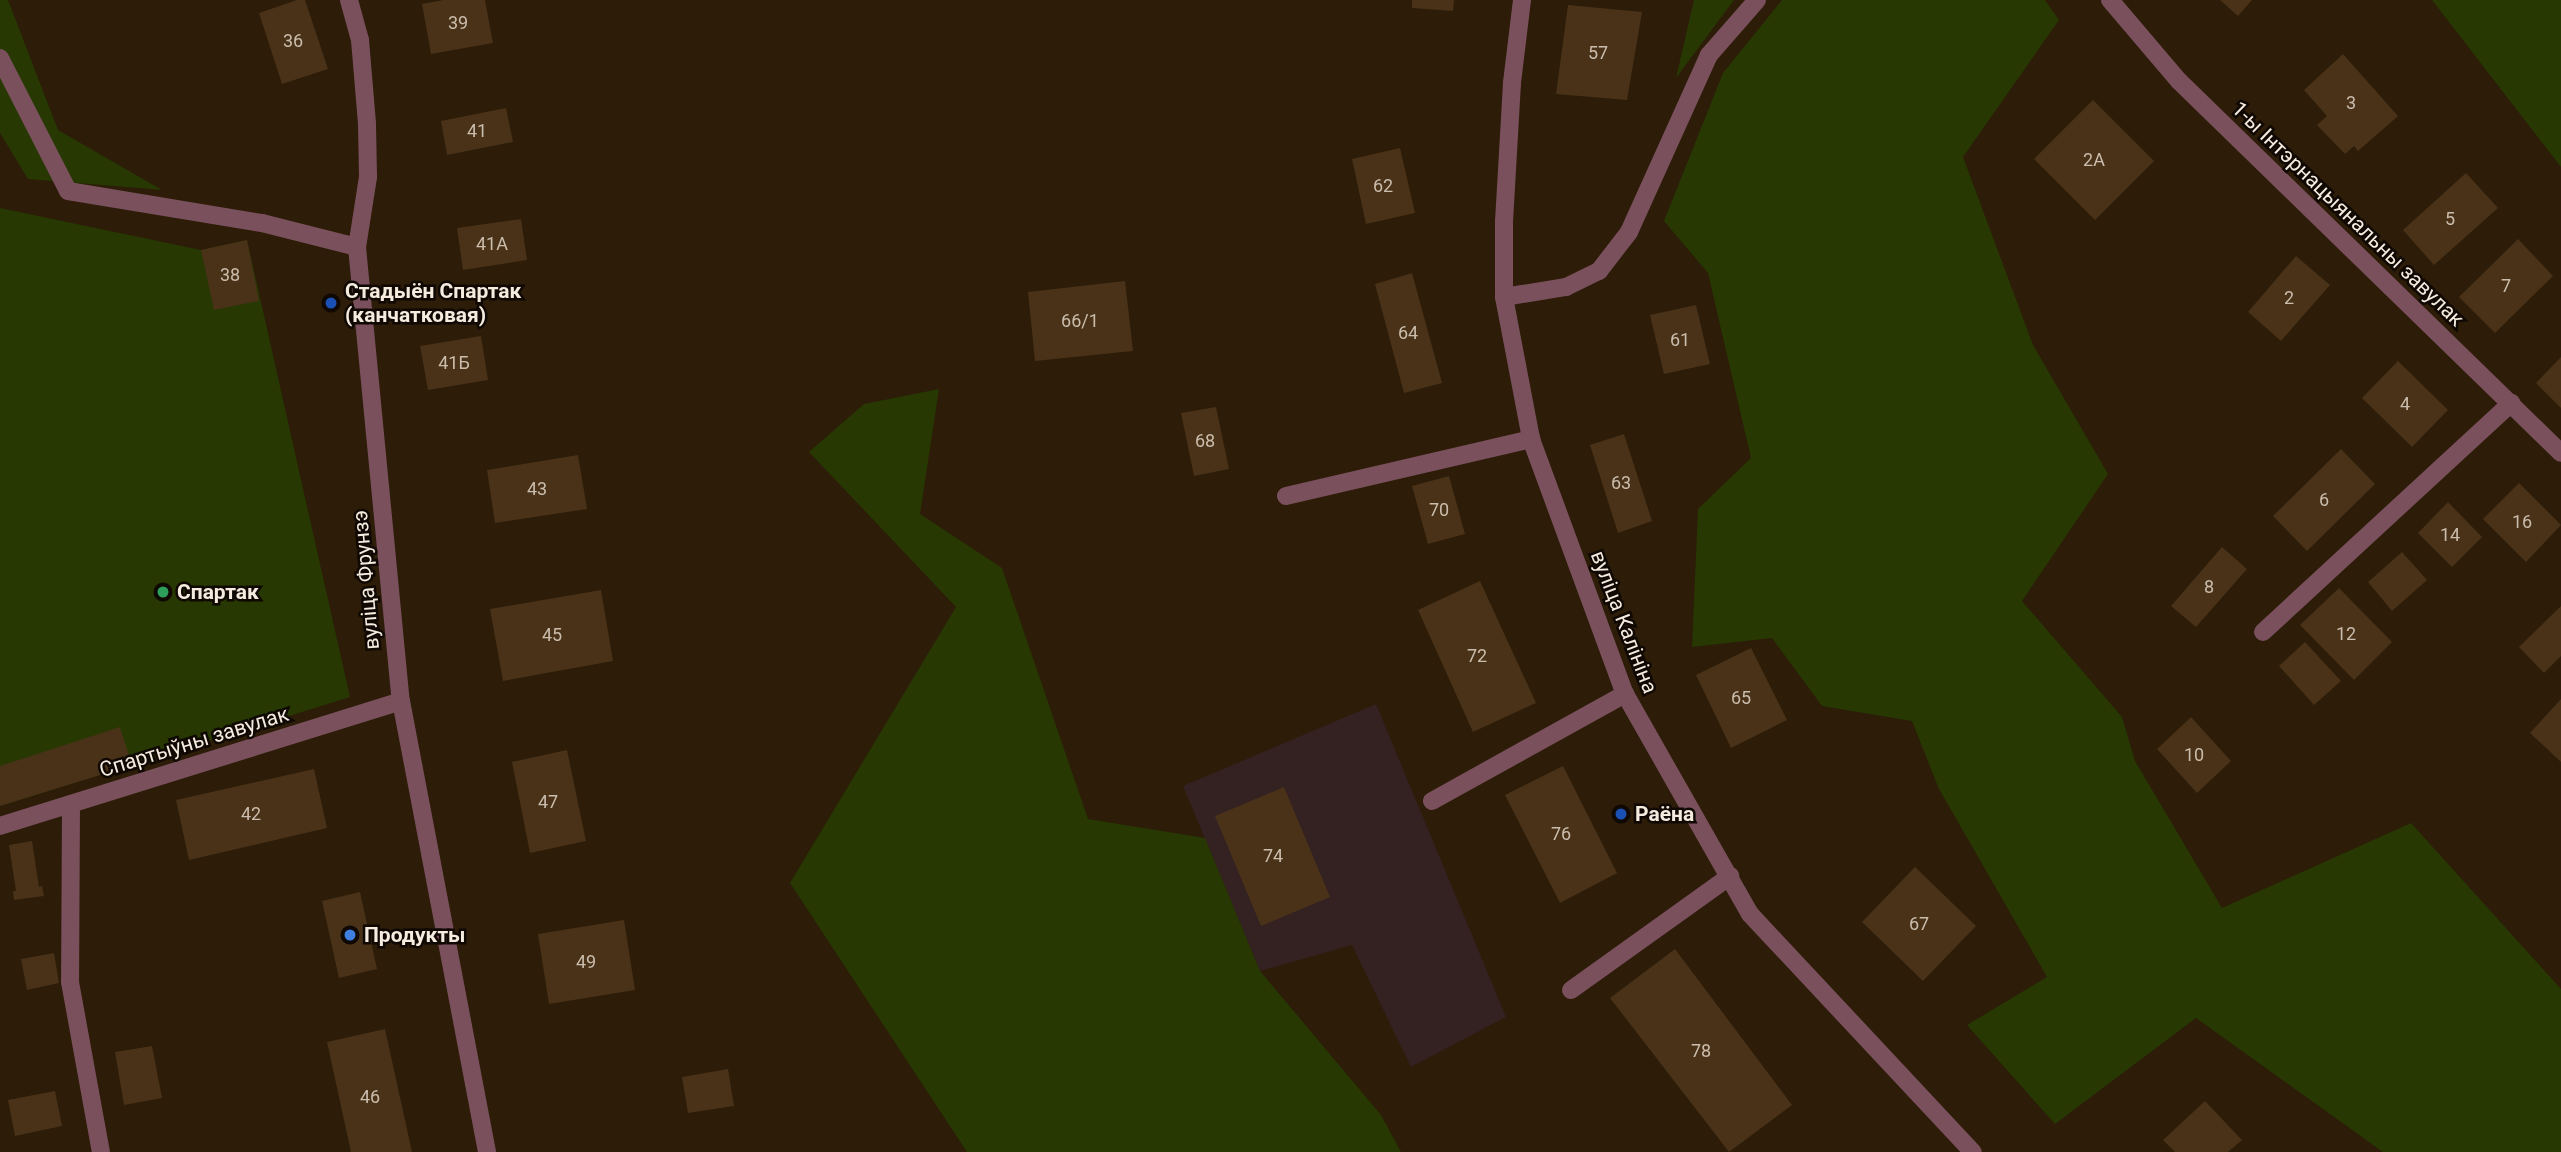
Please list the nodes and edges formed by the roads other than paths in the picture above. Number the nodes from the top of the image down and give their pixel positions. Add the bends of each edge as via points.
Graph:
1 (349, 0) edge
2 (1522, 0) edge
3 (1758, 0) edge
4 (2110, 0) edge
5 (0, 58) edge
6 (357, 247) junction
7 (1504, 297) junction
8 (2511, 403) junction
9 (1531, 439) junction
10 (2561, 453) edge
11 (1286, 496) dead end
12 (2263, 632) dead end
13 (1625, 694) junction
14 (401, 701) junction
15 (1432, 801) dead end
16 (71, 804) junction
17 (0, 826) edge
18 (1730, 876) junction
19 (1572, 990) dead end
20 (101, 1152) edge
21 (487, 1152) edge
22 (1973, 1152) edge

1 - 6 street, вуліца Фрунзэ via 360,40 367,124 368,177
2 - 7 street, вуліца Калініна via 1511,97
3 - 7 street via 1709,55 1629,232 1599,271 1566,287
4 - 8 street, 1-ы Інтэрнацыянальны завулак via 2179,81
5 - 6 street via 68,191 262,223
6 - 14 street, вуліца Фрунзэ
7 - 9 street, вуліца Калініна
8 - 10 street, 1-ы Інтэрнацыянальны завулак
8 - 12 street
9 - 11 street
9 - 13 street, вуліца Калініна
13 - 15 street
13 - 18 street, вуліца Калініна
14 - 16 street, Спартыўны завулак
14 - 21 street, вуліца Фрунзэ
16 - 17 street, Спартыўны завулак
16 - 20 street via 70,982
18 - 19 street
18 - 22 street, вуліца Калініна via 1750,914

